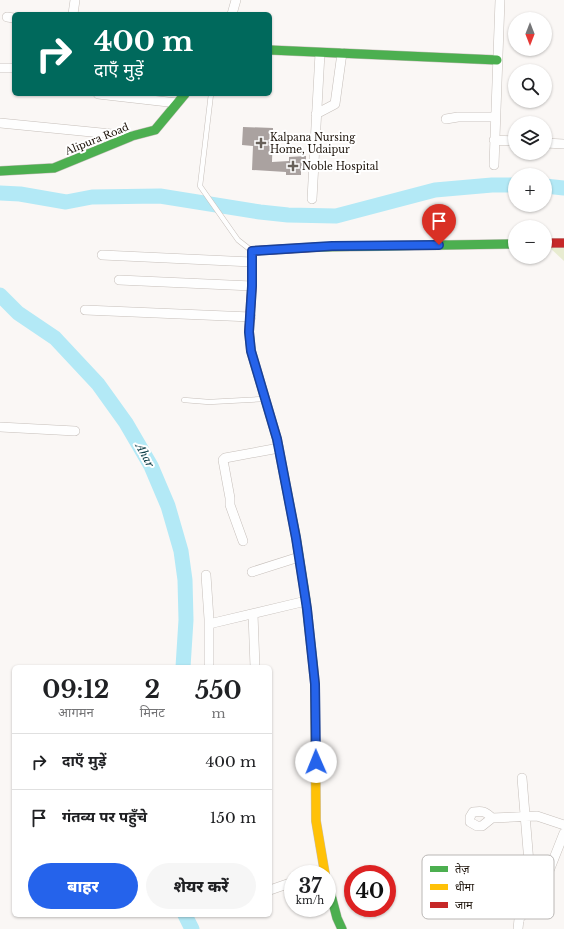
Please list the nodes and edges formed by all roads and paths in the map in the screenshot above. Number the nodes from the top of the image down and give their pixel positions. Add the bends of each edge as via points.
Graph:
1 (75, 0) edge
2 (236, 0) edge
3 (500, 0) edge
4 (73, 12) edge
5 (233, 12) edge
6 (272, 50) edge
7 (320, 52) junction
8 (342, 53) junction
9 (497, 60) junction
10 (0, 68) edge
11 (12, 68) edge
12 (114, 96) edge
13 (183, 96) edge
14 (211, 96) edge
15 (177, 104) junction
16 (316, 114) junction
17 (495, 117) junction
18 (446, 120) dead end
19 (0, 123) edge
20 (132, 136) junction
21 (494, 140) junction
22 (508, 141) edge
23 (552, 143) edge
24 (564, 144) edge
25 (494, 165) dead end
26 (0, 172) edge
27 (312, 199) dead end
28 (564, 243) edge
29 (508, 244) edge
30 (552, 244) edge
31 (252, 251) junction
32 (102, 255) dead end
33 (252, 262) junction
34 (119, 280) dead end
35 (252, 286) junction
36 (85, 310) dead end
37 (251, 317) junction
38 (265, 399) junction
39 (184, 400) dead end
40 (0, 427) edge
41 (75, 431) dead end
42 (279, 448) junction
43 (243, 542) dead end
44 (299, 557) junction
45 (252, 572) dead end
46 (206, 575) dead end
47 (306, 601) junction
48 (253, 614) junction
49 (209, 624) junction
50 (209, 665) edge
51 (255, 665) edge
52 (522, 778) dead end
53 (526, 816) junction
54 (492, 818) dead end
55 (564, 825) edge
56 (564, 833) edge
57 (528, 855) edge
58 (554, 860) edge
59 (322, 865) edge
60 (284, 885) edge
61 (272, 889) edge
62 (336, 912) edge
63 (519, 919) edge
64 (342, 929) edge
65 (518, 929) edge

1 - 4 street
2 - 5 street
3 - 9 street
6 - 7 street
7 - 8 street
7 - 16 street
8 - 9 street
8 - 16 street via 335,104
9 - 17 street
10 - 11 street
12 - 15 street
13 - 15 street, Alipura Road
14 - 31 lane via 200,186 238,240
15 - 20 street, Alipura Road via 155,130
16 - 27 street
17 - 18 street via 458,117
17 - 21 street
19 - 20 street
20 - 26 street, Alipura Road via 54,168
21 - 22 street
21 - 25 street
23 - 24 street
28 - 30 street
29 - 31 street via 332,246
31 - 33 street
32 - 33 street
33 - 35 street
34 - 35 street
35 - 37 street
36 - 37 street
37 - 38 street via 251,351
38 - 39 lane via 208,402
38 - 42 street
40 - 41 street
42 - 43 street via 223,460 230,505
42 - 44 street
44 - 45 street
44 - 47 street
46 - 49 street
47 - 48 street
47 - 59 street via 315,684 316,821
48 - 49 street
48 - 51 street
49 - 50 street
52 - 53 street
53 - 54 street
53 - 55 street via 537,816
53 - 57 street
56 - 58 street
60 - 61 street
62 - 64 street
63 - 65 street

